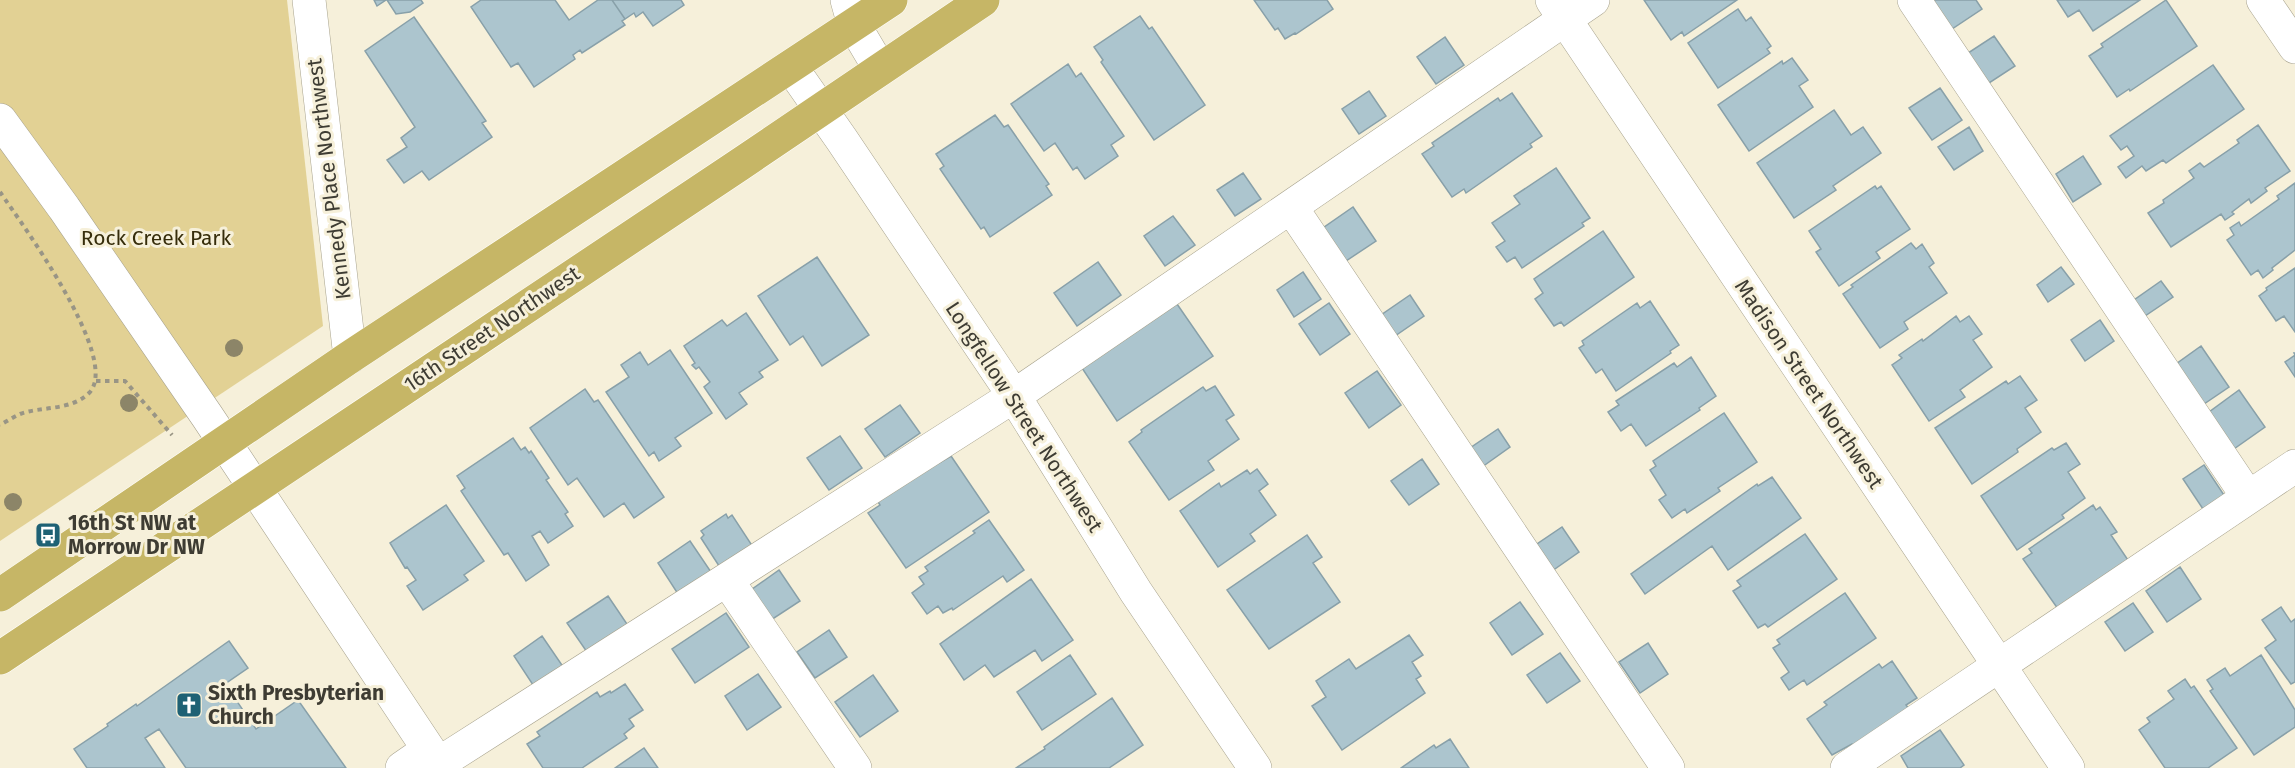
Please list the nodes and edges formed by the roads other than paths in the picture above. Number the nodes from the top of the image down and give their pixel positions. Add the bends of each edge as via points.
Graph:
1 (309, 0) edge
2 (891, 0) edge
3 (982, 0) edge
4 (1593, 0) edge
5 (1914, 0) edge
6 (2263, 0) edge
7 (1558, 10) edge
8 (850, 12) edge
9 (2295, 47) edge
10 (791, 67) junction
11 (880, 69) junction
12 (821, 110) junction
13 (0, 120) edge
14 (1291, 207) junction
15 (350, 357) junction
16 (1014, 396) junction
17 (225, 442) junction
18 (2295, 466) edge
19 (254, 487) junction
20 (2248, 497) junction
21 (727, 580) junction
22 (0, 595) edge
23 (0, 658) edge
24 (1998, 665) junction
25 (427, 763) edge
26 (855, 768) edge
27 (1255, 768) edge
28 (1668, 768) edge
29 (1847, 768) edge
30 (2068, 768) edge

1 - 15 street, Kennedy Place Northwest
2 - 8 main road
3 - 11 main road, 16th Street Northwest
4 - 7 street
5 - 20 street
6 - 9 street
7 - 14 street
7 - 24 street, Madison Street Northwest
8 - 10 main road
8 - 11 street
10 - 12 street, Longfellow Street Northwest
10 - 15 main road
11 - 12 main road, 16th Street Northwest
12 - 16 street, Longfellow Street Northwest
12 - 19 main road, 16th Street Northwest
13 - 17 street
14 - 16 street
14 - 28 street
15 - 17 main road
16 - 21 street
16 - 27 street, Longfellow Street Northwest via 1136,591
17 - 19 street
17 - 22 main road
18 - 20 street
19 - 23 main road, 16th Street Northwest
19 - 25 street
20 - 24 street
21 - 25 street
21 - 26 street
24 - 29 street
24 - 30 street, Madison Street Northwest

